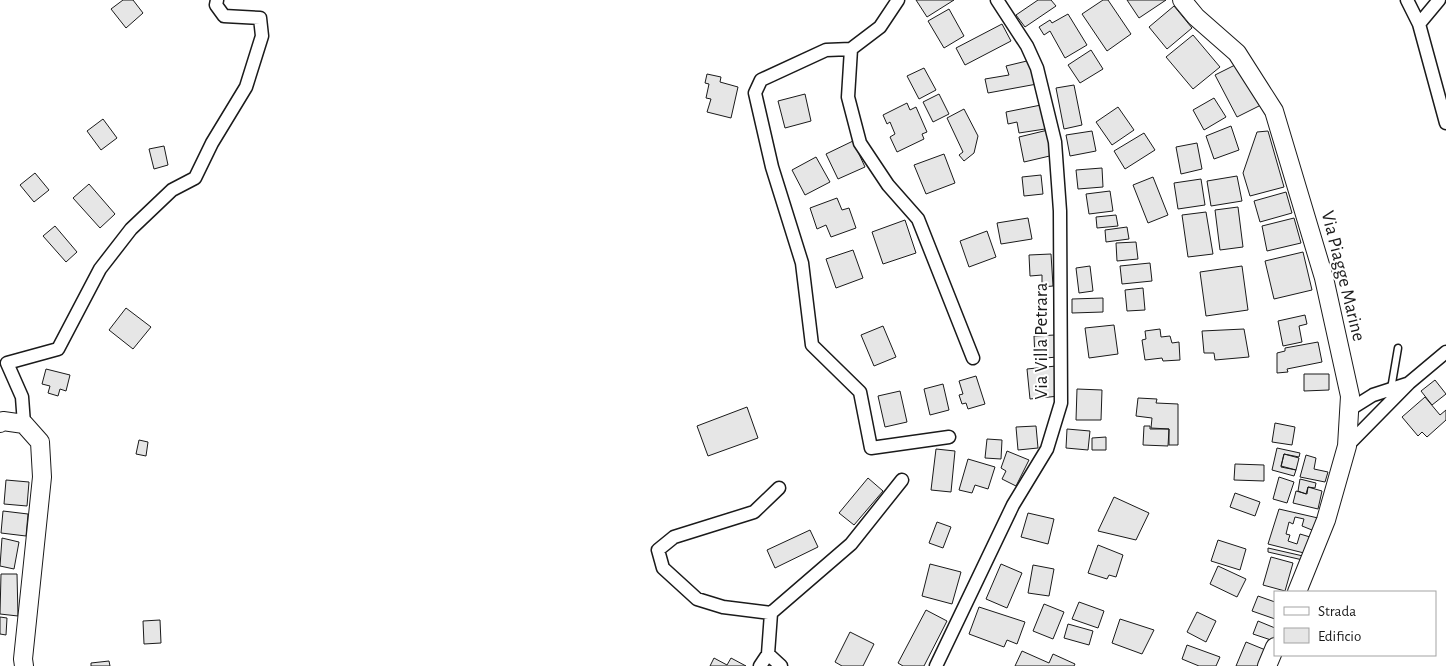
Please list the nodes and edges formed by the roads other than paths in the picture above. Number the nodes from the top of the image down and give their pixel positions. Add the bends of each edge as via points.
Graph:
1 (217, 0) edge
2 (898, 0) edge
3 (997, 0) edge
4 (1182, 0) edge
5 (1407, 0) edge
6 (1439, 0) edge
7 (1419, 24) junction
8 (851, 49) junction
9 (1446, 124) edge
10 (1398, 348) dead end
11 (1446, 352) edge
12 (973, 358) dead end
13 (3, 363) edge
14 (1409, 383) junction
15 (1390, 389) junction
16 (1349, 410) junction
17 (0, 423) edge
18 (24, 424) junction
19 (949, 437) dead end
20 (1347, 446) junction
21 (902, 480) dead end
22 (779, 488) dead end
23 (1297, 591) edge
24 (771, 613) junction
25 (1274, 649) edge
26 (768, 654) junction
27 (24, 666) edge
28 (760, 666) edge
29 (781, 666) edge
30 (936, 666) edge
31 (1267, 666) edge

1 - 13 street via 216,5 224,16 260,18 262,36 246,87 195,178 172,190 131,229 100,269 58,349
2 - 8 street via 880,27
3 - 30 street, Via Villa Petrara via 1027,46 1037,68 1055,142 1060,211 1061,403 1047,449 1013,505
4 - 16 street, Via Piagge Marine via 1237,53 1274,111 1324,278 1350,396
5 - 7 street
6 - 7 street
7 - 9 street
8 - 12 street via 848,97 860,143 888,185 918,219
8 - 19 street via 826,50 761,80 755,93 772,168 802,263 812,345 860,392 870,448
10 - 15 lane
11 - 14 street
13 - 18 street via 22,397
14 - 15 street
14 - 20 street
15 - 16 street
16 - 20 street, Via Piagge Marine
17 - 18 street via 3,420
18 - 27 street via 40,442 42,477
20 - 23 street, Via Piagge Marine via 1326,520
21 - 24 street via 851,544
22 - 24 street via 754,512 674,537 658,550 663,568 697,599 723,608
24 - 26 street
25 - 31 street
26 - 28 street
26 - 29 street

